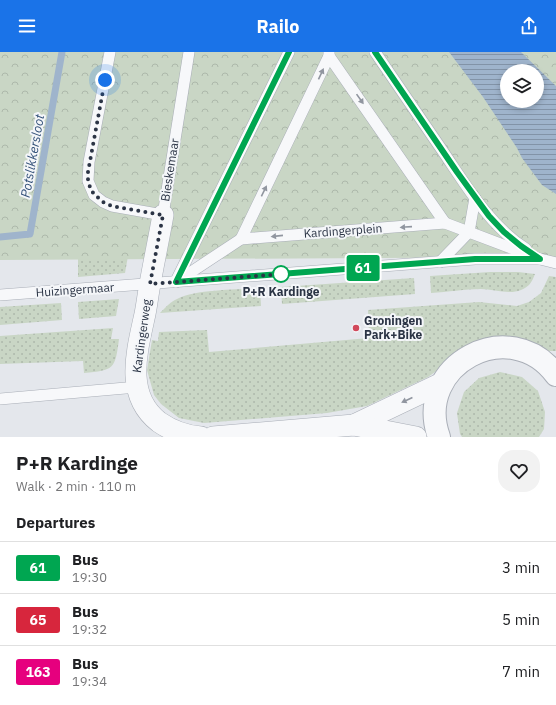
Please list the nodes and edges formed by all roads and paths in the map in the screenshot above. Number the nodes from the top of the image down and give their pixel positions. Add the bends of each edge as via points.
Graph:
1 (110, 52) edge
2 (189, 52) edge
3 (289, 52) edge
4 (375, 52) edge
5 (329, 54) edge
6 (475, 198) junction
7 (163, 215) junction
8 (445, 223) junction
9 (469, 232) junction
10 (241, 239) junction
11 (540, 259) junction
12 (440, 262) junction
13 (556, 263) edge
14 (176, 282) junction
15 (150, 284) junction
16 (0, 295) edge
17 (548, 360) edge
18 (556, 375) edge
19 (442, 383) junction
20 (137, 387) junction
21 (0, 399) edge
22 (354, 425) junction
23 (201, 437) edge
24 (213, 437) edge
25 (416, 437) edge
26 (439, 437) edge

1 - 7 lane, Bieskemaar via 89,162 90,185 94,194 112,206
2 - 7 lane, Bieskemaar
3 - 14 lane
4 - 6 lane
5 -> 8 lane
10 -> 5 lane
6 - 9 lane
6 - 11 lane via 504,232
7 - 15 street, Kardingerweg
8 - 9 lane, Kardingerplein
8 -> 10 lane, Kardingerplein
9 - 11 lane, Kardingerplein
9 - 12 lane
10 - 14 lane, Kardingerplein
11 - 12 lane, Kardingerplein
11 - 13 lane
12 - 14 lane, Kardingerplein
14 - 15 lane, Kardingerplein
15 - 16 lane, Huizingermaar
15 - 20 street, Kardingerweg via 137,355
17 - 18 street
17 - 19 street via 510,347 494,348 464,359
19 -> 22 street
19 - 26 street via 434,413
20 - 21 lane, Kardingerweg
20 - 23 street, Kardingerweg via 146,409 164,426 178,433
22 - 24 street
22 - 25 street

